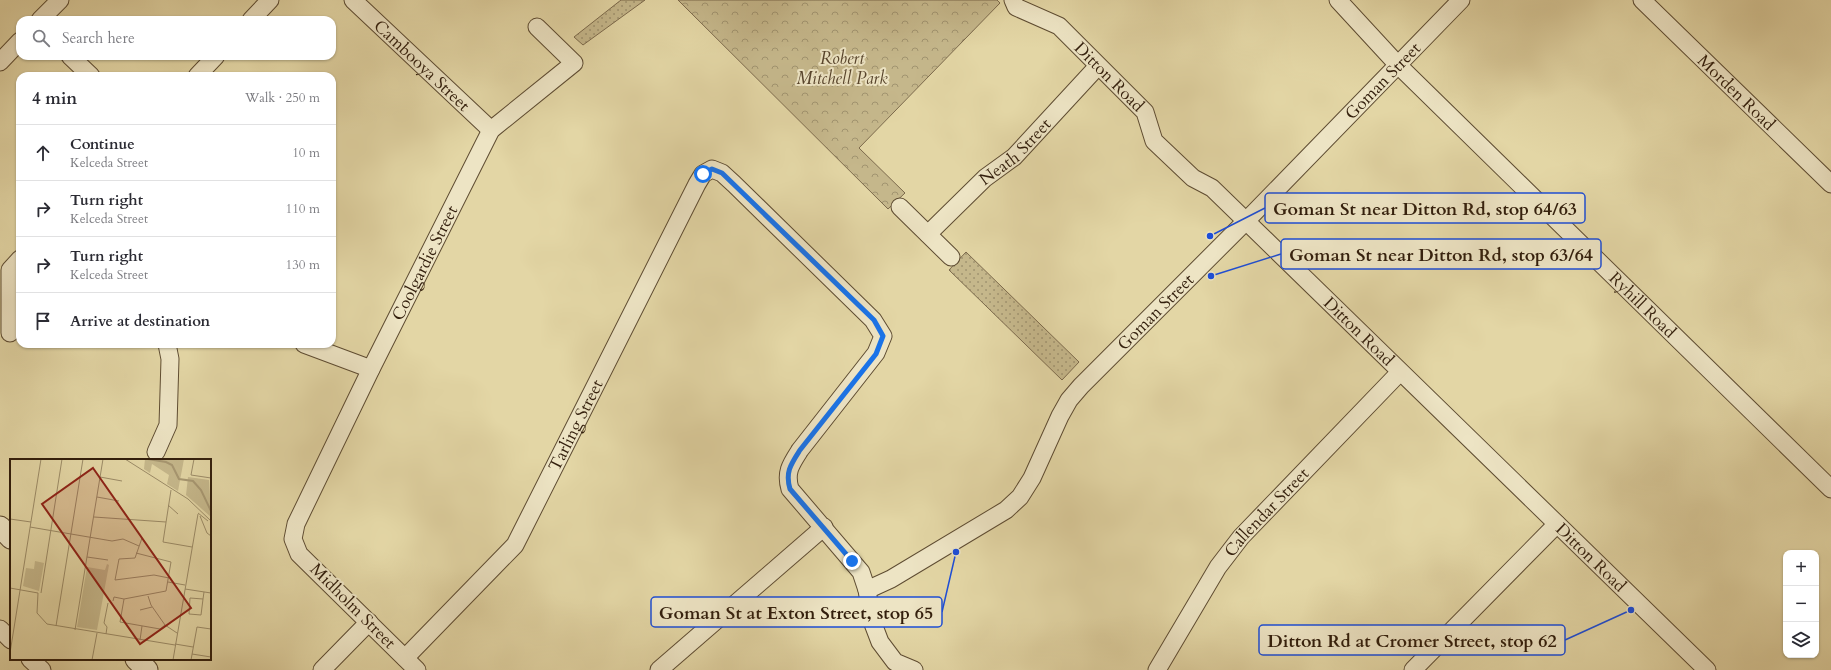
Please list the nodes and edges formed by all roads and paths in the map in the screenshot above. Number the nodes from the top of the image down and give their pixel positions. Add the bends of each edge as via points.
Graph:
1 (60, 0) edge
2 (270, 0) edge
3 (353, 0) edge
4 (1013, 0) edge
5 (1338, 0) edge
6 (1461, 0) edge
7 (1642, 0) edge
8 (44, 16) edge
9 (255, 16) edge
10 (537, 27) dead end
11 (16, 45) edge
12 (74, 60) edge
13 (212, 60) edge
14 (0, 62) edge
15 (1397, 64) junction
16 (1098, 66) junction
17 (87, 72) edge
18 (201, 72) edge
19 (491, 130) junction
20 (1831, 184) edge
21 (900, 207) dead end
22 (1246, 221) junction
23 (928, 234) junction
24 (951, 257) dead end
25 (16, 263) edge
26 (10, 333) edge
27 (168, 348) edge
28 (315, 348) edge
29 (371, 369) junction
30 (1400, 372) junction
31 (156, 452) dead end
32 (1831, 489) edge
33 (1557, 524) junction
34 (0, 527) edge
35 (824, 527) junction
36 (10, 537) edge
37 (293, 539) joint
38 (867, 590) junction
39 (369, 622) junction
40 (0, 629) edge
41 (10, 639) edge
42 (31, 660) edge
43 (137, 660) edge
44 (411, 664) edge
45 (42, 670) edge
46 (147, 670) edge
47 (322, 670) edge
48 (659, 670) edge
49 (914, 670) edge
50 (1157, 670) edge
51 (1413, 670) edge
52 (1707, 670) edge

1 - 8 street
2 - 9 street
3 - 19 street, Cambooya Street
4 - 16 street, Ditton Road via 1016,7 1059,26
5 - 15 street, Ryhill Road
6 - 15 street, Goman Street
7 - 20 street, Morden Road
10 - 19 street, Coolgardie Street via 574,63
11 - 14 street
12 - 17 street
13 - 18 street
15 - 22 street, Goman Street
15 - 32 street, Ryhill Road
16 - 22 street, Ditton Road via 1145,112 1154,141 1193,178 1212,188
16 - 23 street, Neath Street via 1014,157 985,178
19 - 29 street, Coolgardie Street
21 - 23 street
22 - 30 street, Ditton Road
22 - 38 street, Goman Street via 1069,400 1032,478 1020,497 1006,510 891,579
23 - 24 street
25 - 26 street via 10,270
27 - 31 street via 170,359 168,425
28 - 29 street
29 - 37 street, Coolgardie Street via 296,524
30 - 33 street, Ditton Road
30 - 50 street, Callendar Street via 1241,537 1218,567
33 - 51 street
33 - 52 street, Ditton Road
34 - 36 street
35 - 38 street via 861,572
35 - 44 street, Tarling Street via 790,489 790,467 800,450 876,354 883,336 874,320 734,184 722,173 712,169 703,174 697,184 515,545
35 - 48 street
37 - 39 street, Midholm Street via 299,554
38 - 49 street via 872,621 880,642 895,662
39 - 44 street, Midholm Street
39 - 47 street
40 - 41 street
42 - 45 street
43 - 46 street

